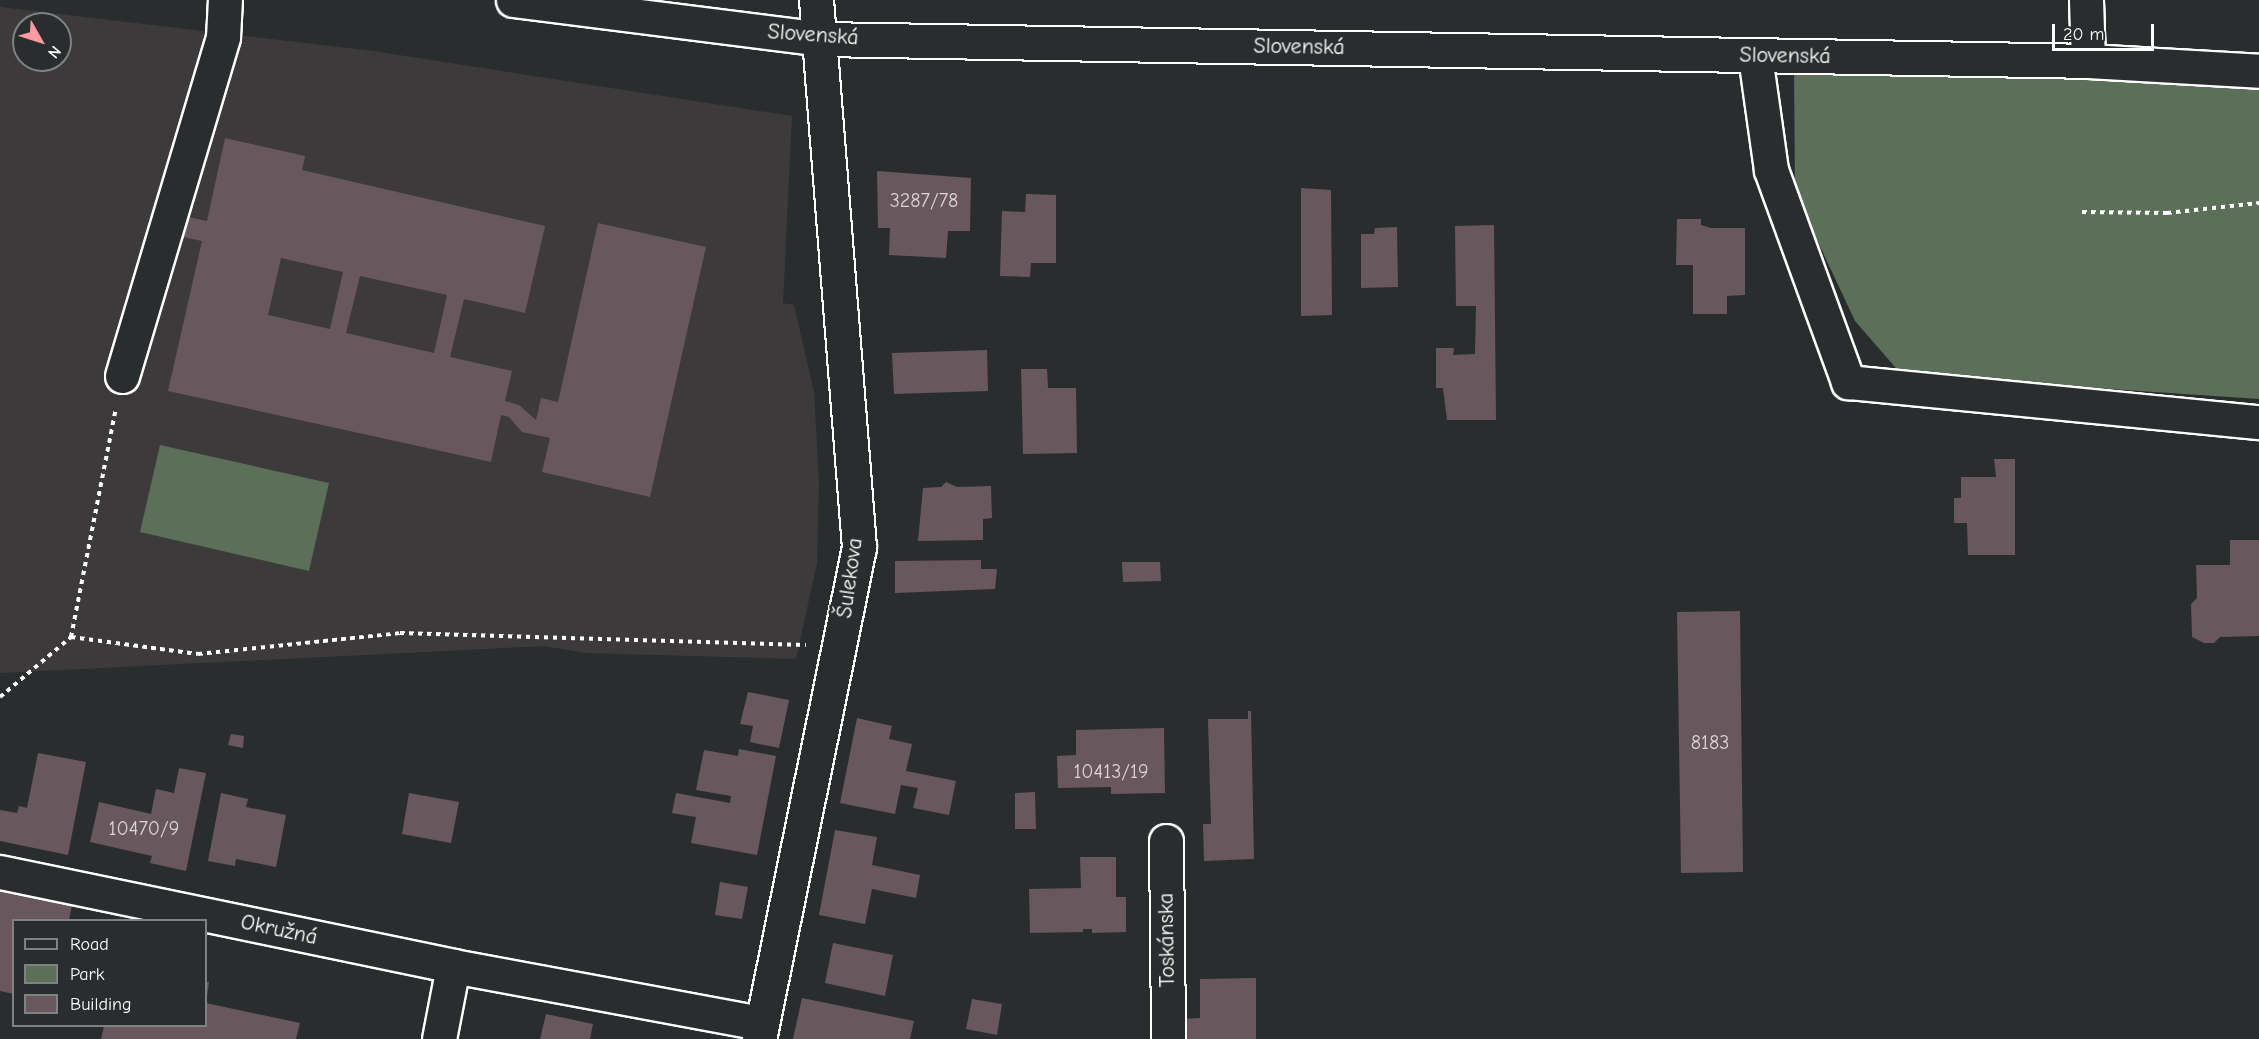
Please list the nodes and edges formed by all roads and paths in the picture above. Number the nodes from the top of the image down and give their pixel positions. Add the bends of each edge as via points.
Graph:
1 (225, 0) edge
2 (513, 0) edge
3 (816, 0) edge
4 (2086, 0) edge
5 (821, 39) junction
6 (1755, 56) junction
7 (2088, 61) junction
8 (2259, 71) edge
9 (2259, 203) edge
10 (2082, 212) dead end
11 (122, 376) joint
12 (2259, 422) edge
13 (71, 637) junction
14 (839, 645) junction
15 (0, 697) edge
16 (1166, 841) dead end
17 (0, 872) edge
18 (453, 966) junction
19 (761, 1031) edge
20 (439, 1039) edge
21 (1168, 1039) edge

1 - 11 street via 223,37
2 - 5 street, Slovenská
3 - 5 street, Šulekova
4 - 7 street
5 - 6 street, Slovenská
5 - 14 street, Šulekova via 859,547
6 - 7 street, Slovenská
6 - 12 street via 1771,170 1848,382
7 - 8 street, Slovenská
9 - 10 path via 2167,213
11 - 13 path
13 - 14 path via 198,654 400,633
13 - 15 path
14 - 19 street, Šulekova
16 - 21 street, Toskánska
17 - 18 street, Okružná
18 - 19 street, Okružná
18 - 20 street

